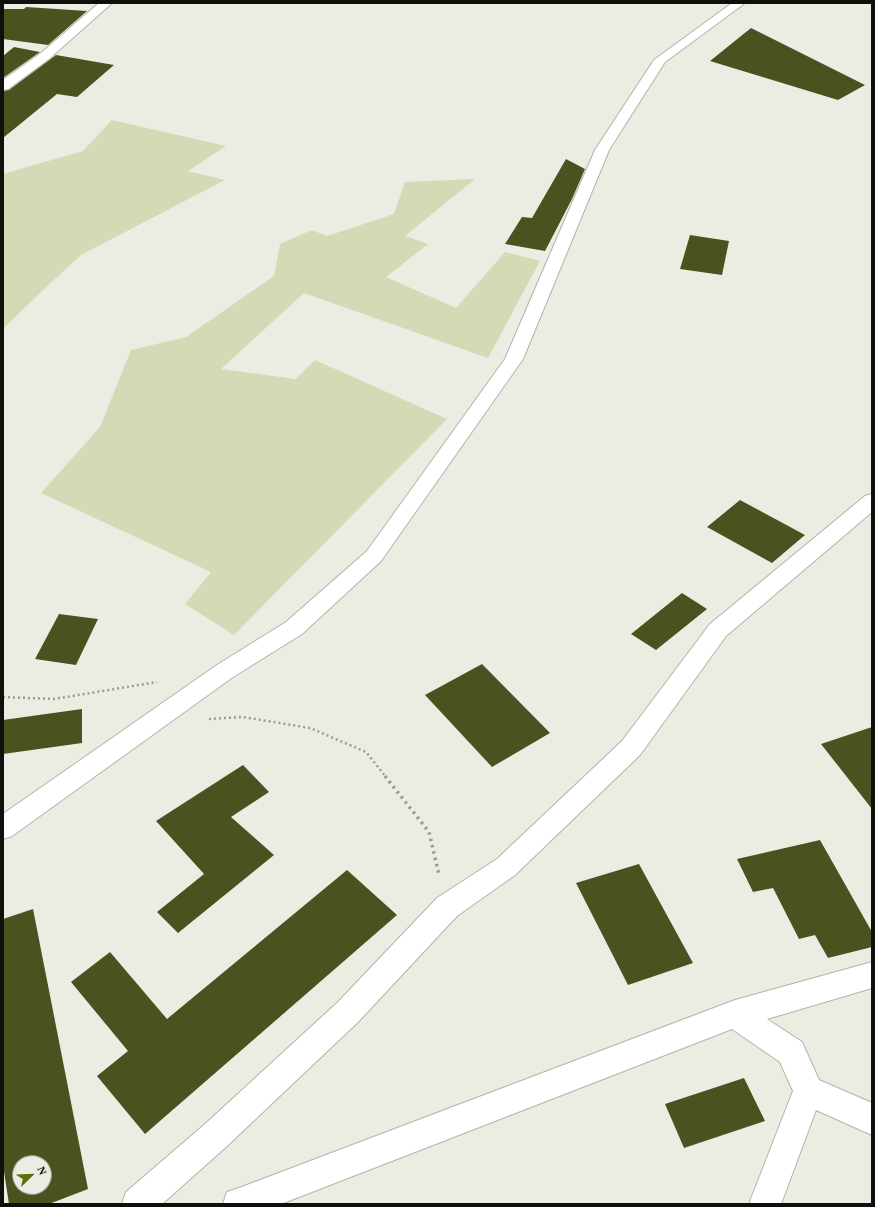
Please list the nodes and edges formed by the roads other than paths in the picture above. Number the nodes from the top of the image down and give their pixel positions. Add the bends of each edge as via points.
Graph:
1 (106, 3) edge
2 (739, 3) edge
3 (3, 86) edge
4 (872, 501) edge
5 (3, 828) edge
6 (872, 975) edge
7 (735, 1014) junction
8 (808, 1091) junction
9 (872, 1118) edge
10 (138, 1204) edge
11 (239, 1204) edge
12 (765, 1204) edge

1 - 3 street via 45,56
2 - 5 street via 660,60 602,150 514,359 374,556 294,628 225,671
4 - 10 street via 718,630 631,748 506,867 447,907 348,1012
6 - 7 street
7 - 8 street via 791,1052
7 - 11 street
8 - 9 street
8 - 12 street

